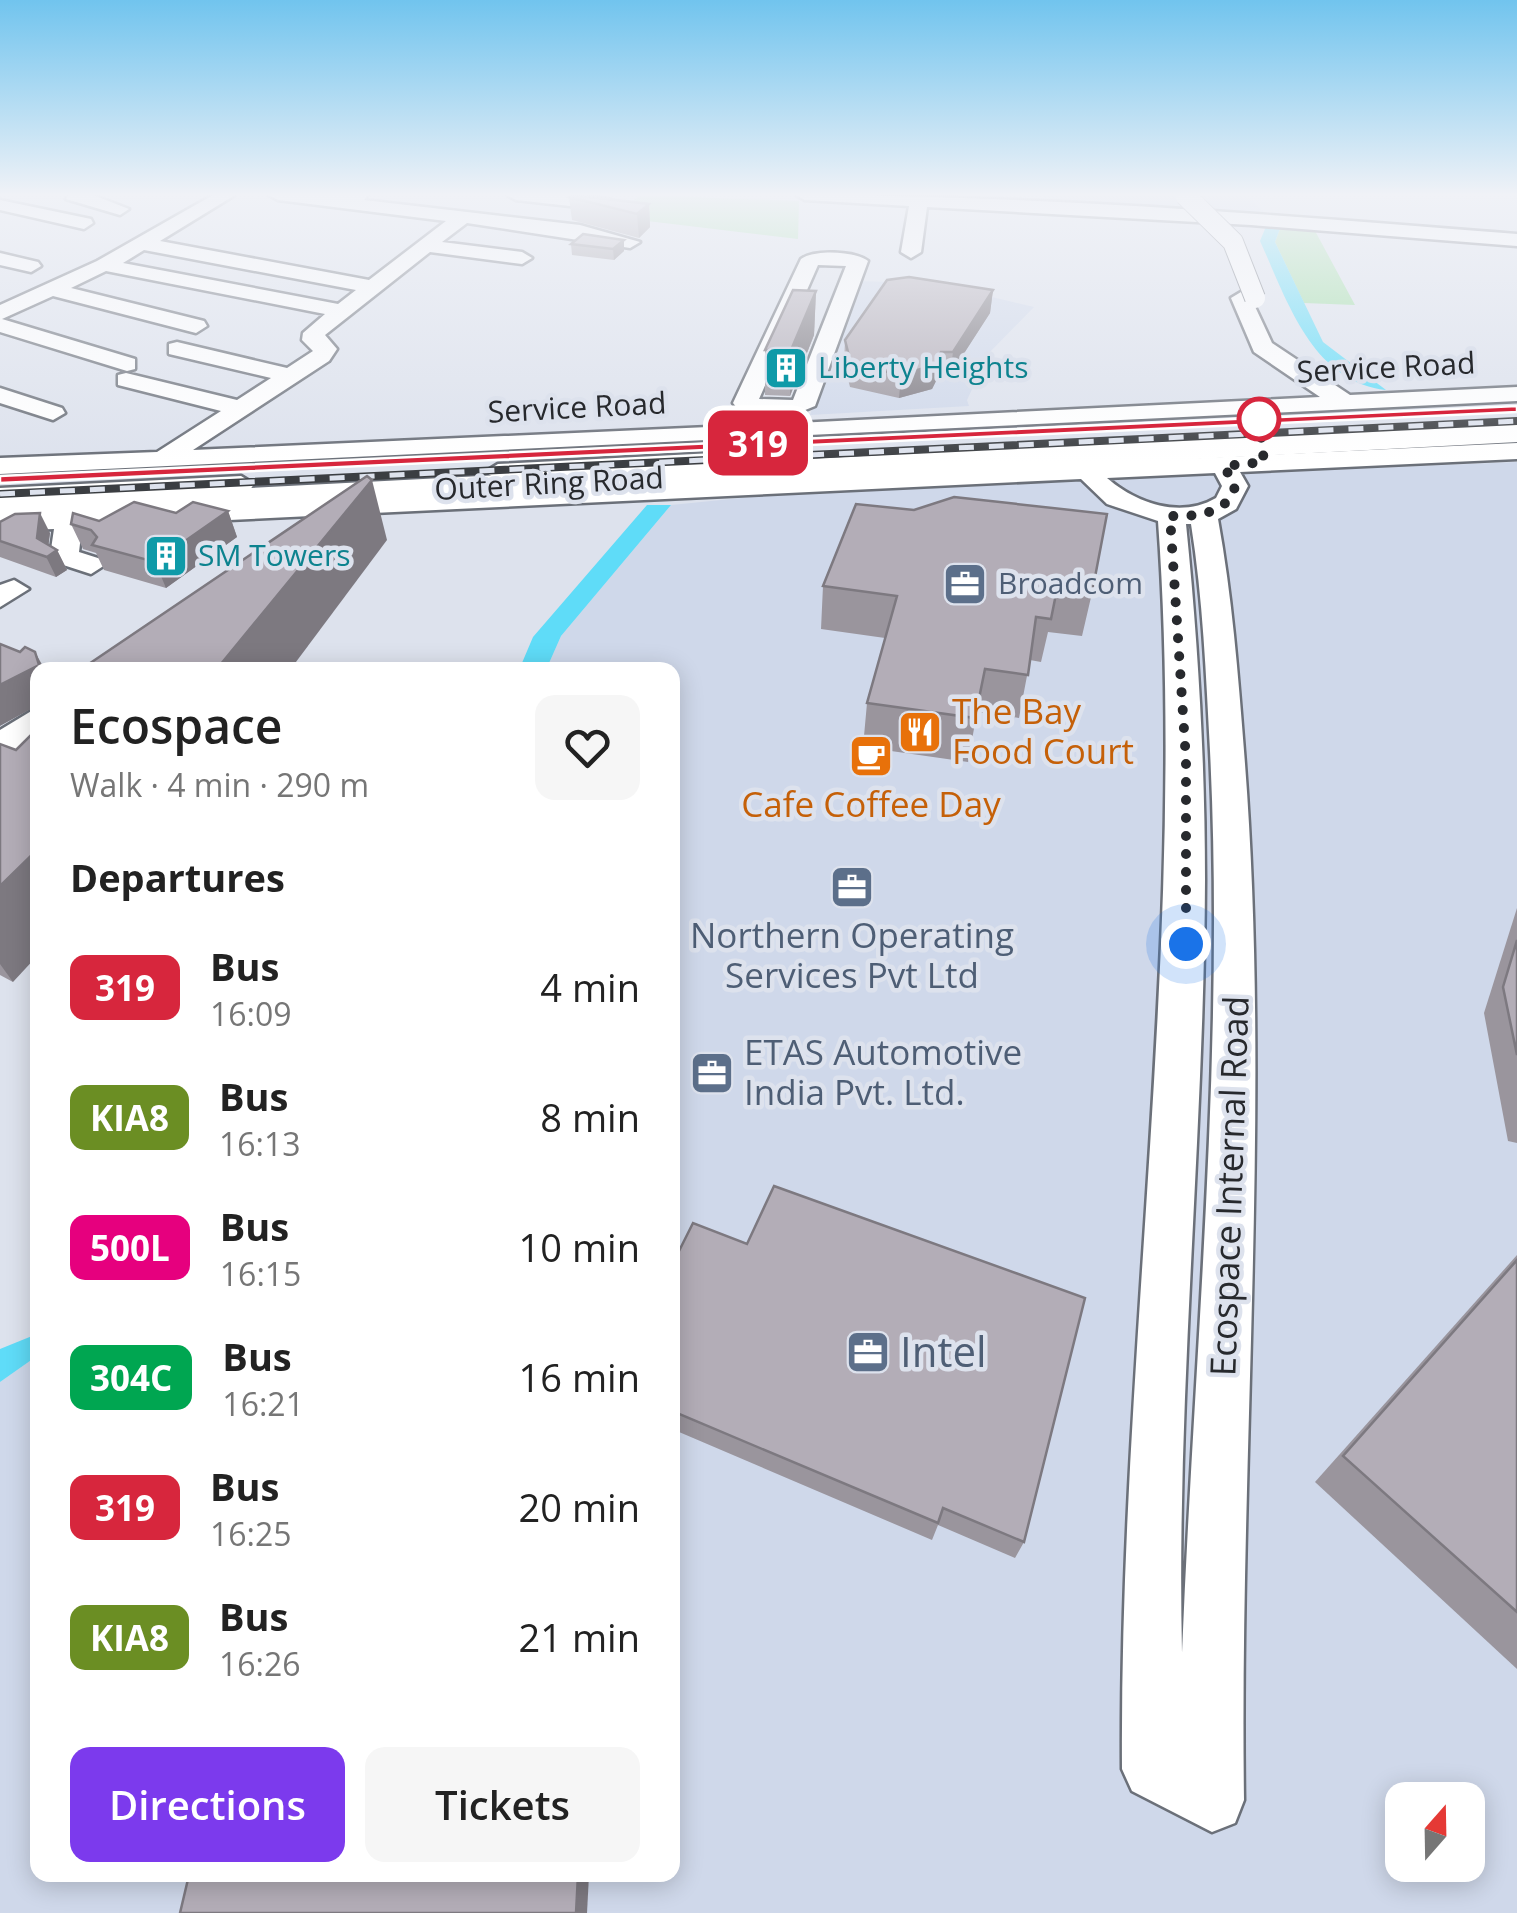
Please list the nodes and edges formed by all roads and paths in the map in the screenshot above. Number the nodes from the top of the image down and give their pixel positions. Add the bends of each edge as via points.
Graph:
1 (65, 284) edge
2 (204, 284) edge
3 (359, 284) edge
4 (377, 284) edge
5 (773, 284) edge
6 (799, 284) edge
7 (848, 284) edge
8 (1241, 284) edge
9 (1245, 284) edge
10 (374, 287) junction
11 (54, 290) junction
12 (1248, 298) junction
13 (342, 311) junction
14 (0, 313) edge
15 (0, 325) edge
16 (196, 326) dead end
17 (779, 326) junction
18 (830, 330) junction
19 (284, 348) dead end
20 (177, 349) dead end
21 (321, 356) junction
22 (290, 376) junction
23 (1517, 394) edge
24 (0, 395) edge
25 (1352, 402) junction
26 (239, 408) junction
27 (53, 413) dead end
28 (1517, 413) edge
29 (716, 415) junction
30 (1154, 418) junction
31 (1450, 424) junction
32 (794, 426) junction
33 (1517, 432) edge
34 (1517, 451) edge
35 (1407, 455) junction
36 (163, 458) junction
37 (0, 466) edge
38 (954, 469) junction
39 (1232, 469) junction
40 (1087, 470) junction
41 (435, 475) junction
42 (0, 480) edge
43 (0, 496) edge
44 (0, 512) edge
45 (1187, 514) junction
46 (68, 522) junction
47 (0, 524) edge
48 (91, 566) edge
49 (30, 723) edge
50 (0, 747) edge
51 (1186, 888) junction
52 (1236, 896) junction
53 (1174, 1161) junction
54 (1233, 1175) junction
55 (1154, 1492) junction
56 (1216, 1510) junction
57 (1152, 1648) junction
58 (1210, 1670) junction

1 - 11 street
2 - 13 street
3 - 10 street
4 - 10 street
5 - 29 street
6 - 17 street
7 - 18 street
8 - 12 street
9 - 12 street, bridge
10 - 13 street
11 - 14 street
11 - 16 street
12 - 25 street via 1262,347
13 - 21 street via 314,333 326,349
15 - 26 street
17 - 18 street
17 - 32 street via 745,402
18 - 32 street
19 - 21 street
20 - 22 street
21 - 22 street
22 - 26 street
23 - 25 street, Service Road
24 - 27 street
25 - 30 street, Service Road
26 - 36 street
28 - 31 highway
29 - 32 street, Service Road
29 - 36 street, Service Road
30 - 31 highway, Outer Ring Road
30 - 32 highway, Outer Ring Road
31 - 33 highway, Outer Ring Road
31 - 35 highway
31 - 40 highway, Outer Ring Road
32 - 41 highway, Outer Ring Road
32 - 43 street via 733,460
34 - 35 street
35 - 39 street
36 - 37 street, Service Road
38 - 40 highway, Outer Ring Road
38 - 41 highway, Outer Ring Road
38 - 46 street
39 - 40 highway
39 - 45 street via 1230,499
40 - 45 street via 1124,504
41 - 42 highway, Outer Ring Road
41 - 44 highway, Outer Ring Road
45 - 51 street, Ecospace Internal Road
45 - 52 street, Ecospace Internal Road via 1230,766
46 - 47 street
46 - 48 street via 64,556
49 - 50 street
51 - 52 street
51 - 53 street, Ecospace Internal Road
52 - 54 street, Ecospace Internal Road
53 - 54 street
53 - 55 street, Ecospace Internal Road
54 - 56 street, Ecospace Internal Road
55 - 56 street
55 - 57 street, Ecospace Internal Road
56 - 58 street, Ecospace Internal Road
57 - 58 street
57 - 58 street, Ecospace Internal Road via 1154,1769 1212,1800

